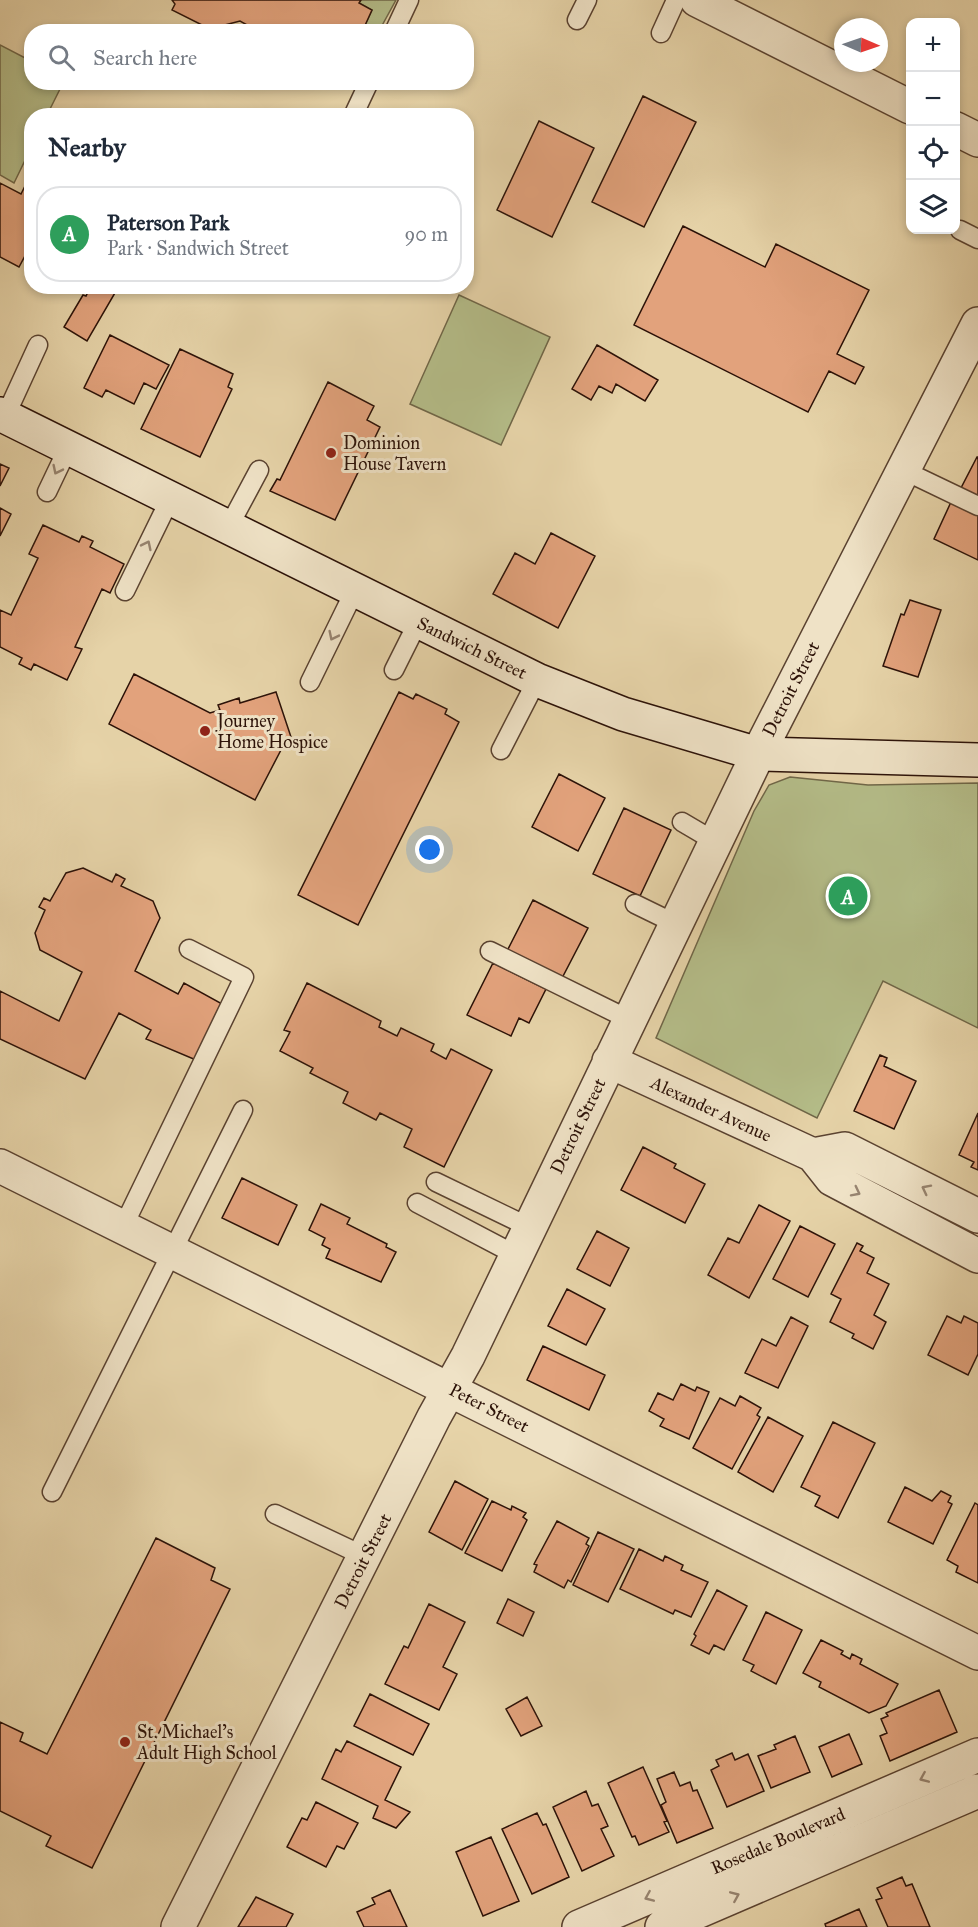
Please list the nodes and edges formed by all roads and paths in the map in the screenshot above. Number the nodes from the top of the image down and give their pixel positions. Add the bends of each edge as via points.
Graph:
1 (409, 0) edge
2 (587, 0) edge
3 (676, 0) edge
4 (697, 0) edge
5 (577, 20) dead end
6 (398, 24) edge
7 (661, 33) dead end
8 (365, 90) edge
9 (906, 105) edge
10 (357, 108) edge
11 (960, 131) edge
12 (978, 140) edge
13 (960, 230) dead end
14 (978, 240) edge
15 (978, 324) edge
16 (38, 345) dead end
17 (2, 416) edge
18 (68, 448) junction
19 (259, 470) dead end
20 (903, 470) junction
21 (47, 492) dead end
22 (170, 499) junction
23 (978, 506) edge
24 (228, 528) junction
25 (355, 590) junction
26 (125, 591) dead end
27 (418, 622) junction
28 (394, 670) dead end
29 (537, 680) junction
30 (310, 682) dead end
31 (501, 750) dead end
32 (758, 754) junction
33 (978, 760) edge
34 (682, 822) dead end
35 (716, 842) junction
36 (635, 904) dead end
37 (676, 924) junction
38 (189, 949) dead end
39 (489, 951) dead end
40 (630, 1020) junction
41 (609, 1061) junction
42 (243, 1110) dead end
43 (813, 1155) junction
44 (0, 1166) edge
45 (436, 1182) dead end
46 (417, 1203) dead end
47 (978, 1216) edge
48 (123, 1227) junction
49 (523, 1241) junction
50 (173, 1251) junction
51 (978, 1256) edge
52 (451, 1389) junction
53 (52, 1492) dead end
54 (275, 1514) dead end
55 (366, 1557) junction
56 (978, 1653) edge
57 (978, 1755) edge
58 (978, 1791) edge
59 (867, 1803) junction
60 (881, 1833) junction
61 (685, 1881) junction
62 (700, 1911) junction
63 (177, 1927) edge
64 (579, 1927) edge
65 (662, 1927) edge

1 - 6 lane
2 - 5 lane
3 - 7 lane
4 - 9 street
8 - 10 lane
11 - 12 street
13 - 14 lane
15 - 20 street, Detroit Street
16 - 17 lane
17 - 18 street, Sandwich Street
18 -> 21 lane
18 - 22 street, Sandwich Street
19 - 24 lane
20 - 23 lane
20 - 32 street, Detroit Street
22 - 24 street, Sandwich Street
26 -> 22 lane
24 - 25 street, Sandwich Street
25 - 27 street, Sandwich Street
25 -> 30 lane
27 - 28 lane
27 - 29 street, Sandwich Street
29 - 31 lane
29 - 32 street, Sandwich Street via 623,714
32 - 33 street, Sandwich Street
32 - 35 street, Detroit Street
34 - 35 lane
35 - 37 street, Detroit Street
36 - 37 lane
37 - 40 street, Detroit Street
38 - 48 lane via 244,977
39 - 40 lane
40 - 41 street, Detroit Street
41 - 43 street, Alexander Avenue
41 - 49 street, Detroit Street
42 - 50 lane
47 -> 43 street via 845,1149
43 -> 51 street, Alexander Avenue via 832,1179
44 - 48 street, Peter Street
45 - 49 lane
46 - 49 lane
48 - 50 street, Peter Street
49 - 52 street, Detroit Street
50 - 52 street, Peter Street
50 - 53 lane
52 - 55 street, Detroit Street
52 - 56 street, Peter Street
54 - 55 lane
55 - 63 street, Detroit Street
57 -> 59 street, Rosedale Boulevard
58 - 60 street, Rosedale Boulevard
59 - 60 lane
59 - 61 street, Rosedale Boulevard
62 -> 60 street, Rosedale Boulevard
61 - 62 lane
61 -> 64 street, Rosedale Boulevard
62 - 65 street, Rosedale Boulevard

